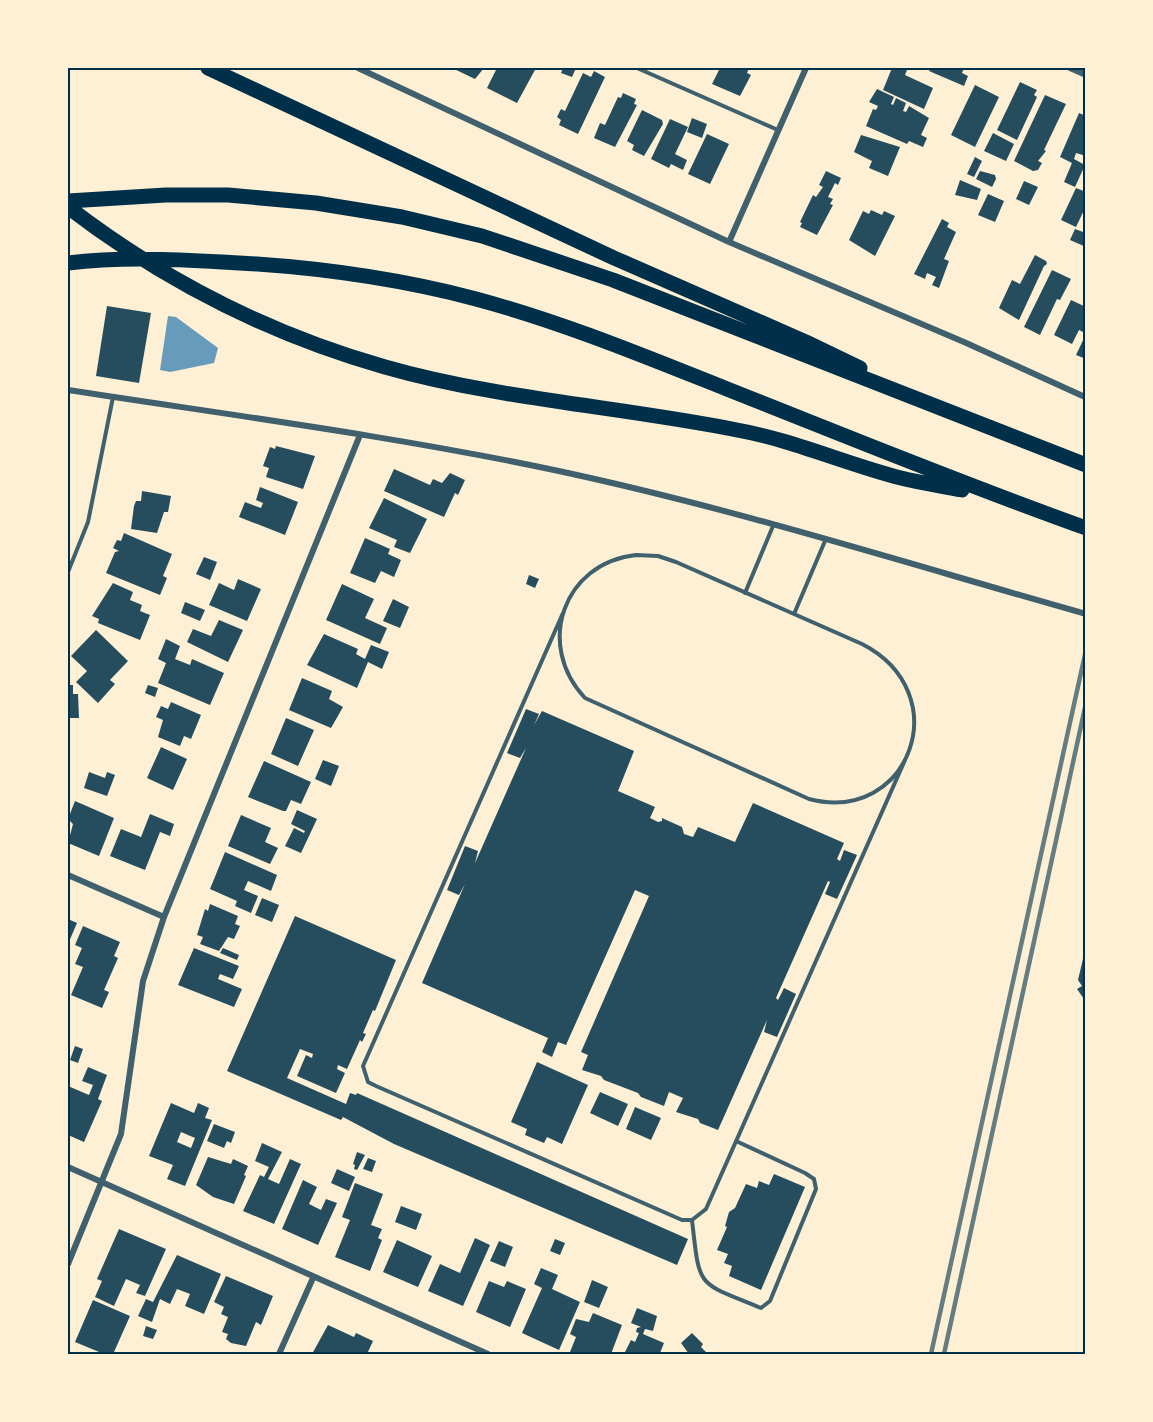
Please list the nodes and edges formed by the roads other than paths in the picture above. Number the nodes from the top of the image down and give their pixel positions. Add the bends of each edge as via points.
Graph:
1 (208, 68) edge
2 (358, 68) edge
3 (637, 68) edge
4 (806, 68) edge
5 (1070, 68) edge
6 (1086, 75) edge
7 (778, 130) junction
8 (68, 201) edge
9 (68, 207) edge
10 (729, 242) junction
11 (68, 263) edge
12 (68, 390) edge
13 (113, 397) junction
14 (1085, 397) edge
15 (957, 416) junction
16 (360, 435) junction
17 (1086, 465) edge
18 (998, 497) junction
19 (773, 526) junction
20 (1086, 528) edge
21 (825, 541) junction
22 (68, 572) edge
23 (745, 593) junction
24 (563, 613) junction
25 (794, 614) junction
26 (1086, 614) edge
27 (904, 760) junction
28 (68, 875) edge
29 (164, 917) junction
30 (736, 1141) junction
31 (68, 1167) edge
32 (103, 1182) junction
33 (692, 1220) junction
34 (68, 1264) edge
35 (313, 1278) junction
36 (279, 1354) edge
37 (488, 1354) edge

1 - 15 highway via 614,258 806,342
2 - 10 street
3 - 7 lane
4 - 7 street
5 - 6 street
7 - 10 street
8 - 15 highway via 228,195 316,203 482,236 613,280
9 - 18 highway via 152,266 216,303 386,367 488,389 741,430 900,478
10 - 14 street
11 - 18 highway via 180,260 289,266 382,279 474,298 629,350
12 - 13 street
13 - 16 street
13 - 22 lane via 88,522
15 - 17 highway
16 - 19 street via 556,470
16 - 29 street
18 - 20 highway
19 - 21 street
19 - 23 lane
21 - 25 lane
21 - 26 street
23 - 24 lane via 664,558 636,555 616,559 591,572 576,588
23 - 25 lane
24 - 27 lane via 559,641 563,662 585,698 788,791 823,802 857,799 882,787
24 - 33 lane via 363,1066 368,1082 376,1086 682,1220
25 - 27 lane via 876,651 900,675 915,714 912,741
27 - 30 lane
28 - 29 street
29 - 32 street via 143,981 121,1134
30 - 33 lane via 706,1209
30 - 33 lane via 805,1173 814,1179 816,1189 770,1300 761,1308 708,1286 698,1270
31 - 32 street
32 - 34 street
32 - 35 street
35 - 36 street
35 - 37 street

